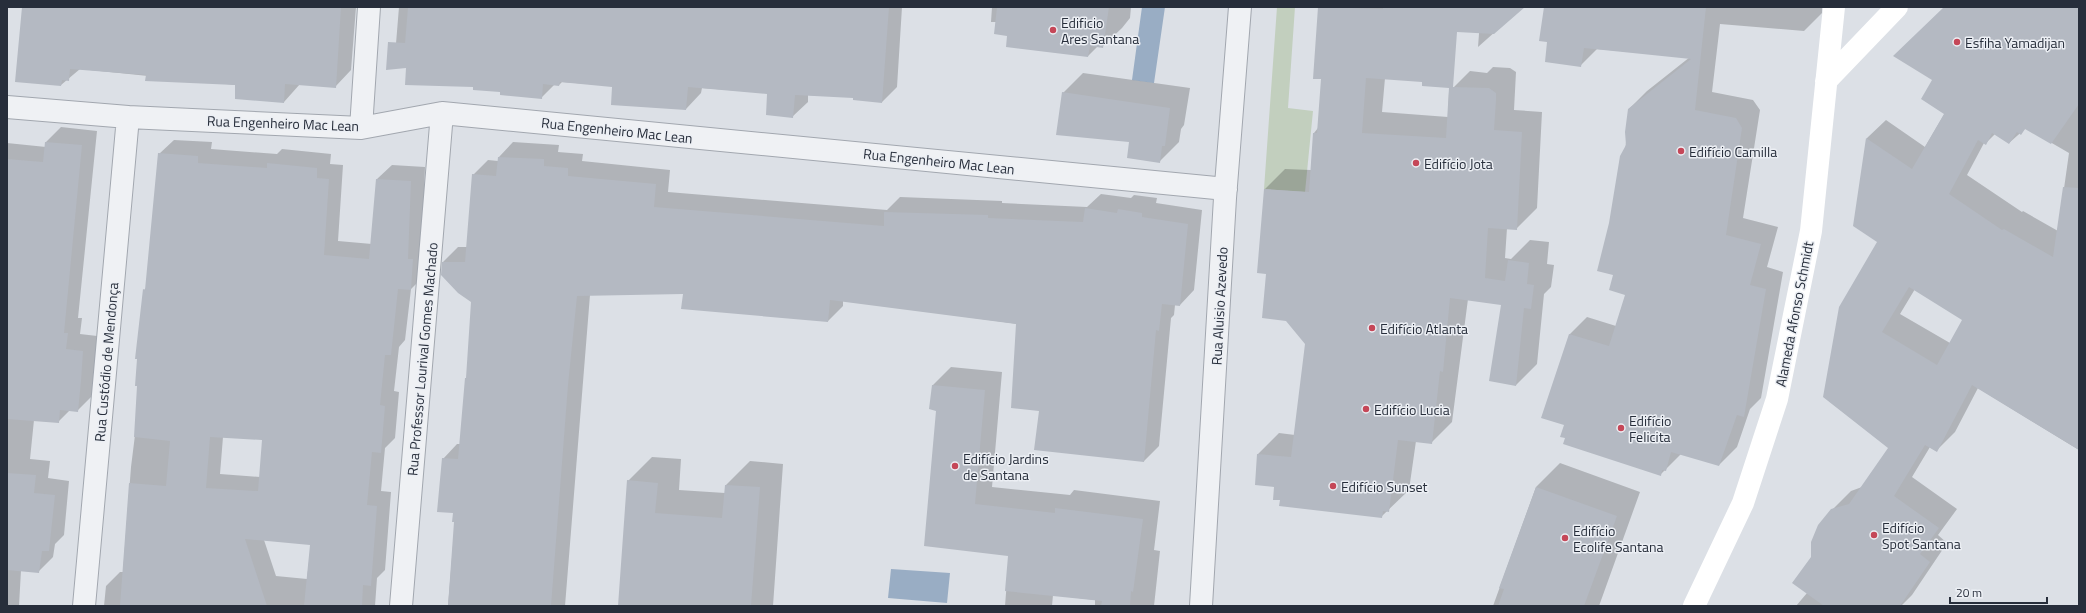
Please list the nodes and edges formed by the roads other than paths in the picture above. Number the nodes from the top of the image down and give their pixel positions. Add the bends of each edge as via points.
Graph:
1 (369, 7) edge
2 (1240, 7) edge
3 (1834, 7) edge
4 (1897, 7) edge
5 (1826, 81) junction
6 (7, 107) edge
7 (442, 113) junction
8 (128, 117) junction
9 (361, 128) junction
10 (1226, 189) junction
11 (84, 606) edge
12 (401, 606) edge
13 (1201, 606) edge
14 (1694, 606) edge

1 - 9 street
2 - 10 street, Rua Aluisio Azevedo
3 - 5 main road, Alameda Afonso Schmidt
4 - 5 main road
5 - 14 main road, Alameda Afonso Schmidt via 1811,231 1777,399 1743,503
6 - 8 street, Rua Engenheiro Mac Lean
7 - 9 street, Rua Engenheiro Mac Lean
7 - 10 street, Rua Engenheiro Mac Lean
7 - 12 street, Rua Professor Lourival Gomes Machado
8 - 9 street, Rua Engenheiro Mac Lean
8 - 11 street, Rua Custódio de Mendonça
10 - 13 street, Rua Aluisio Azevedo

